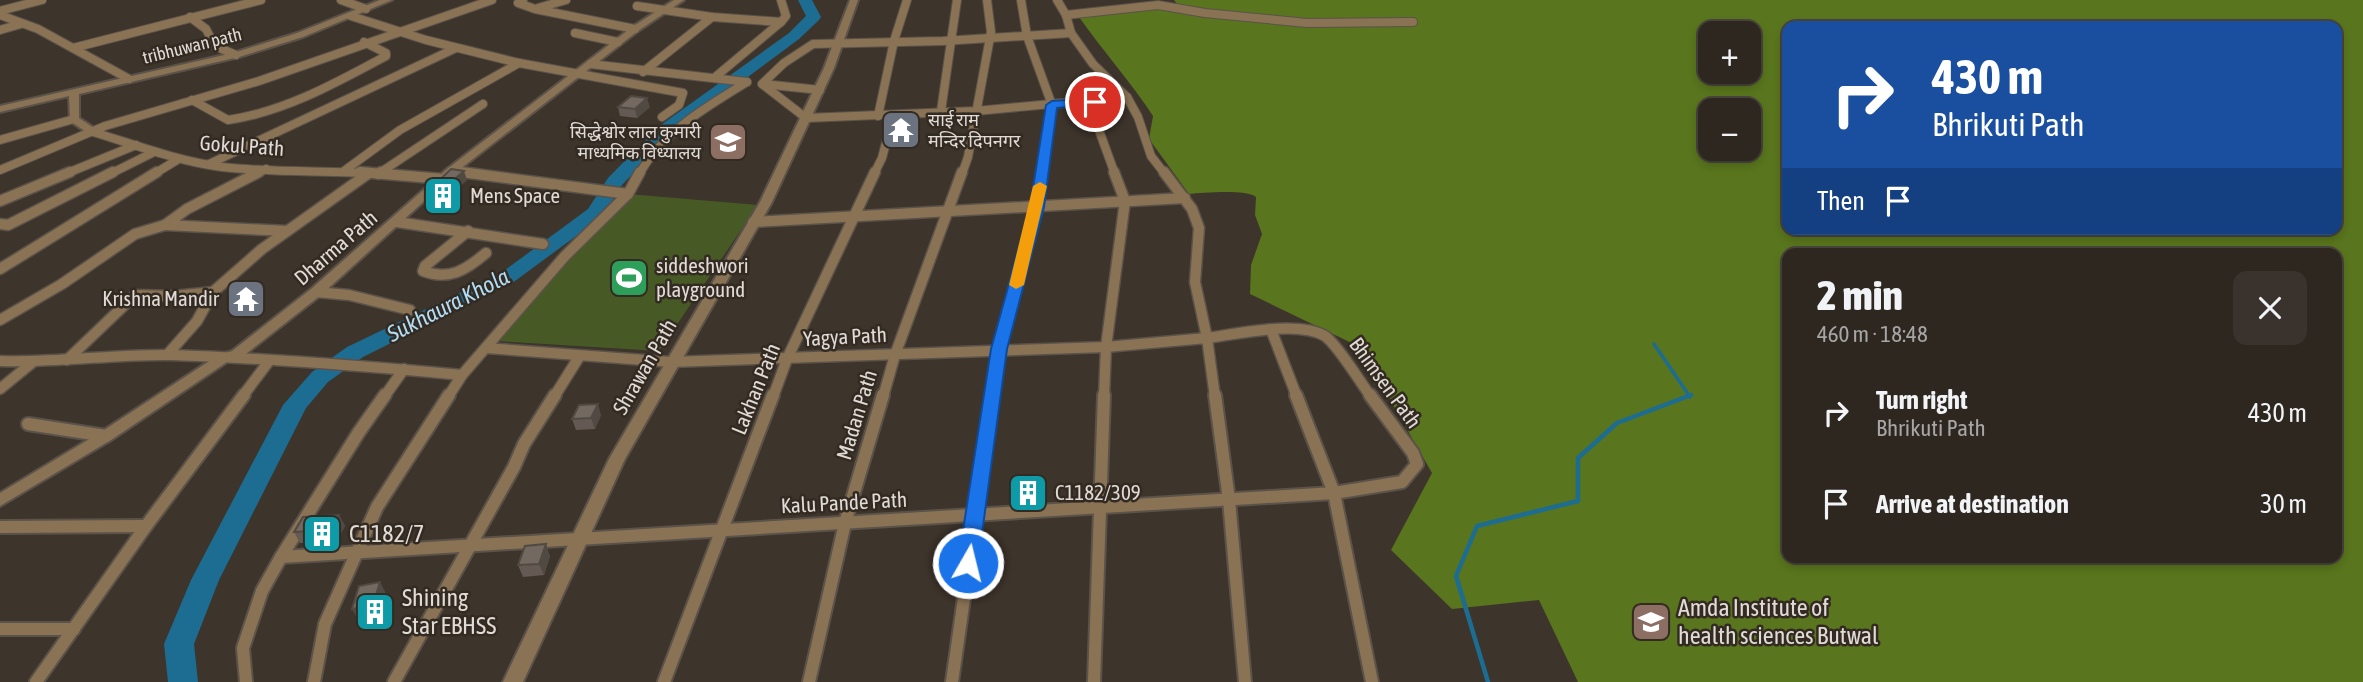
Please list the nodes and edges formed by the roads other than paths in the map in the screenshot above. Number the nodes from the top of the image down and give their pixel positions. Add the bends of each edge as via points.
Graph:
1 (42, 0) edge
2 (261, 0) edge
3 (341, 0) edge
4 (388, 0) edge
5 (492, 0) edge
6 (523, 0) edge
7 (566, 0) edge
8 (680, 0) edge
9 (781, 0) edge
10 (854, 0) edge
11 (907, 0) edge
12 (957, 0) edge
13 (987, 0) edge
14 (1021, 0) edge
15 (1057, 0) edge
16 (637, 6) dead end
17 (665, 8) junction
18 (366, 9) junction
19 (535, 9) junction
20 (0, 13) edge
21 (1066, 15) junction
22 (351, 16) junction
23 (712, 17) junction
24 (190, 18) junction
25 (781, 22) junction
26 (1413, 22) dead end
27 (21, 24) junction
28 (635, 29) junction
29 (0, 30) edge
30 (397, 32) junction
31 (575, 33) dead end
32 (1071, 33) junction
33 (1027, 36) junction
34 (989, 38) junction
35 (953, 40) junction
36 (894, 41) junction
37 (618, 42) junction
38 (364, 43) junction
39 (836, 44) junction
40 (73, 48) junction
41 (456, 48) junction
42 (236, 54) junction
43 (519, 63) junction
44 (590, 65) junction
45 (643, 72) junction
46 (576, 75) junction
47 (714, 78) junction
48 (129, 79) junction
49 (747, 82) junction
50 (762, 84) junction
51 (820, 90) junction
52 (74, 91) junction
53 (683, 93) junction
54 (1127, 97) junction
55 (192, 100) junction
56 (1095, 102) junction
57 (483, 104) dead end
58 (1052, 105) junction
59 (0, 109) edge
60 (941, 111) junction
61 (976, 111) junction
62 (878, 116) junction
63 (893, 116) junction
64 (662, 117) dead end
65 (806, 118) junction
66 (74, 119) junction
67 (93, 132) junction
68 (0, 140) edge
69 (136, 145) junction
70 (152, 153) junction
71 (177, 160) junction
72 (209, 164) junction
73 (268, 169) junction
74 (0, 170) edge
75 (344, 171) junction
76 (373, 174) junction
77 (447, 175) junction
78 (623, 194) junction
79 (1185, 198) junction
80 (0, 201) edge
81 (1125, 201) junction
82 (1037, 207) junction
83 (947, 211) junction
84 (855, 217) junction
85 (397, 222) junction
86 (753, 222) junction
87 (165, 225) junction
88 (3, 227) edge
89 (287, 231) junction
90 (468, 231) junction
91 (543, 244) dead end
92 (486, 253) dead end
93 (0, 269) edge
94 (213, 292) junction
95 (316, 292) junction
96 (410, 310) dead end
97 (0, 320) edge
98 (1272, 332) junction
99 (1207, 338) junction
100 (1107, 346) junction
101 (486, 348) junction
102 (999, 349) junction
103 (167, 355) junction
104 (895, 355) junction
105 (579, 357) junction
106 (222, 359) junction
107 (787, 359) junction
108 (67, 360) junction
109 (0, 361) edge
110 (269, 361) junction
111 (33, 362) junction
112 (671, 362) junction
113 (404, 369) junction
114 (462, 375) junction
115 (0, 389) edge
116 (28, 424) dead end
117 (106, 436) junction
118 (1334, 493) junction
119 (2, 498) edge
120 (1229, 500) junction
121 (1099, 507) junction
122 (974, 515) junction
123 (845, 523) junction
124 (146, 526) junction
125 (0, 527) edge
126 (722, 530) junction
127 (582, 539) junction
128 (468, 547) junction
129 (356, 553) junction
130 (281, 557) junction
131 (0, 629) edge
132 (74, 629) junction
133 (36, 682) edge
134 (246, 682) edge
135 (314, 682) edge
136 (394, 682) edge
137 (513, 682) edge
138 (664, 682) edge
139 (808, 682) edge
140 (952, 682) edge
141 (1094, 682) edge
142 (1245, 682) edge
143 (1372, 682) edge

1 - 20 street
2 - 24 street
3 - 18 street
4 - 18 street, tribhuwan path
5 - 30 street
6 - 19 street via 518,3
7 - 19 street
8 - 17 street, Dharma Path
9 - 25 street via 786,16
10 - 39 street, Shrawan Path
11 - 36 street
12 - 35 street
13 - 34 street, Madan Path
14 - 33 street
15 - 21 street
16 - 17 street
17 - 23 street
17 - 28 street, Dharma Path
18 - 22 street, tribhuwan path
19 - 28 street
20 - 27 street
21 - 26 street via 1158,5 1307,23
21 - 32 street
22 - 30 street
22 - 42 street, tribhuwan path
23 - 25 street
23 - 45 street
24 - 40 street
24 - 42 street via 206,29 215,46
25 - 47 street
27 - 29 street
27 - 40 street
28 - 37 street, Dharma Path
30 - 38 street
30 - 41 street
31 - 37 street
32 - 33 street
32 - 54 street via 1093,64
33 - 34 street
33 - 58 street
34 - 35 street
34 - 61 street, Madan Path
35 - 36 street
35 - 60 street
36 - 39 street
36 - 62 street
37 - 44 street, Dharma Path
38 - 55 street
38 - 55 street via 386,56 239,119 221,118
39 - 50 street via 808,45
39 - 51 street, Shrawan Path
40 - 48 street
41 - 43 street
41 - 72 street
42 - 48 street, tribhuwan path
43 - 46 street
43 - 75 street via 400,130
44 - 45 street
44 - 46 street, Dharma Path
45 - 47 street
46 - 53 street
46 - 77 street, Dharma Path
47 - 49 street
47 - 53 street
48 - 52 street, tribhuwan path
49 - 50 street
49 - 78 street via 669,135
50 - 51 street
50 - 65 street
51 - 65 street, Shrawan Path
52 - 59 street, tribhuwan path
52 - 66 street
53 - 64 street via 679,105
54 - 56 street
54 - 79 street via 1151,156
55 - 67 street
56 - 58 street
56 - 81 street via 1100,133
57 - 76 street
58 - 61 street
58 - 82 street
60 - 61 street
60 - 63 street
61 - 83 street, Madan Path via 968,157
62 - 63 street
62 - 65 street
63 - 84 street, Lakhan Path via 883,158
65 - 86 street, Shrawan Path
66 - 67 street, Gokul Path
66 - 68 street
67 - 69 street, Gokul Path
67 - 74 street
69 - 70 street, Gokul Path
69 - 80 street
70 - 71 street, Gokul Path
70 - 88 street
71 - 72 street, Gokul Path
71 - 93 street
72 - 73 street, Gokul Path
73 - 75 street, Gokul Path
73 - 87 street via 187,209
75 - 76 street, Gokul Path
76 - 77 street, Gokul Path
76 - 89 street
77 - 78 street, Gokul Path
77 - 85 street, Dharma Path
78 - 101 street
79 - 81 street
79 - 99 street via 1199,228 1195,282
81 - 82 street
81 - 100 street
82 - 83 street
82 - 102 street
83 - 84 street
83 - 104 street, Madan Path
84 - 86 street
84 - 107 street, Lakhan Path
85 - 90 street
85 - 95 street, Dharma Path
86 - 112 street, Shrawan Path
87 - 89 street
87 - 97 street via 135,234
89 - 94 street
90 - 91 street
90 - 92 street via 423,271 459,275
94 - 103 street via 197,321
94 - 108 street via 135,295
95 - 96 street
95 - 106 street, Dharma Path via 237,354
98 - 99 street, Bhimsen Path
98 - 118 street
98 - 118 street, Bhimsen Path via 1312,330 1327,337 1413,453 1417,464 1402,482
99 - 100 street, Yagya Path
99 - 120 street
100 - 102 street, Yagya Path
100 - 121 street
101 - 105 street, Yagya Path
101 - 114 street
102 - 104 street, Yagya Path
102 - 122 street
103 - 106 street
103 - 108 street
104 - 107 street, Yagya Path
104 - 123 street, Madan Path
105 - 112 street, Yagya Path
105 - 128 street via 524,444
106 - 110 street
106 - 117 street, Dharma Path
107 - 112 street, Yagya Path
107 - 126 street, Lakhan Path
108 - 111 street
109 - 111 street
110 - 113 street
110 - 124 street
111 - 115 street
112 - 127 street, Shrawan Path via 617,459
113 - 114 street
113 - 130 street
114 - 129 street via 377,507
116 - 117 street
117 - 119 street, Dharma Path
118 - 120 street, Kalu Pande Path
118 - 143 street
120 - 121 street, Kalu Pande Path
120 - 142 street
121 - 122 street, Kalu Pande Path
121 - 141 street
122 - 123 street, Kalu Pande Path
122 - 140 street
123 - 126 street, Kalu Pande Path
123 - 139 street, Madan Path
124 - 125 street
124 - 132 street
126 - 127 street, Kalu Pande Path
126 - 138 street, Lakhan Path
127 - 128 street, Kalu Pande Path
127 - 137 street, Shrawan Path
128 - 129 street, Kalu Pande Path
128 - 136 street
129 - 130 street, Kalu Pande Path
129 - 135 street via 325,624
130 - 134 street via 262,592 243,648
131 - 132 street
132 - 133 street

